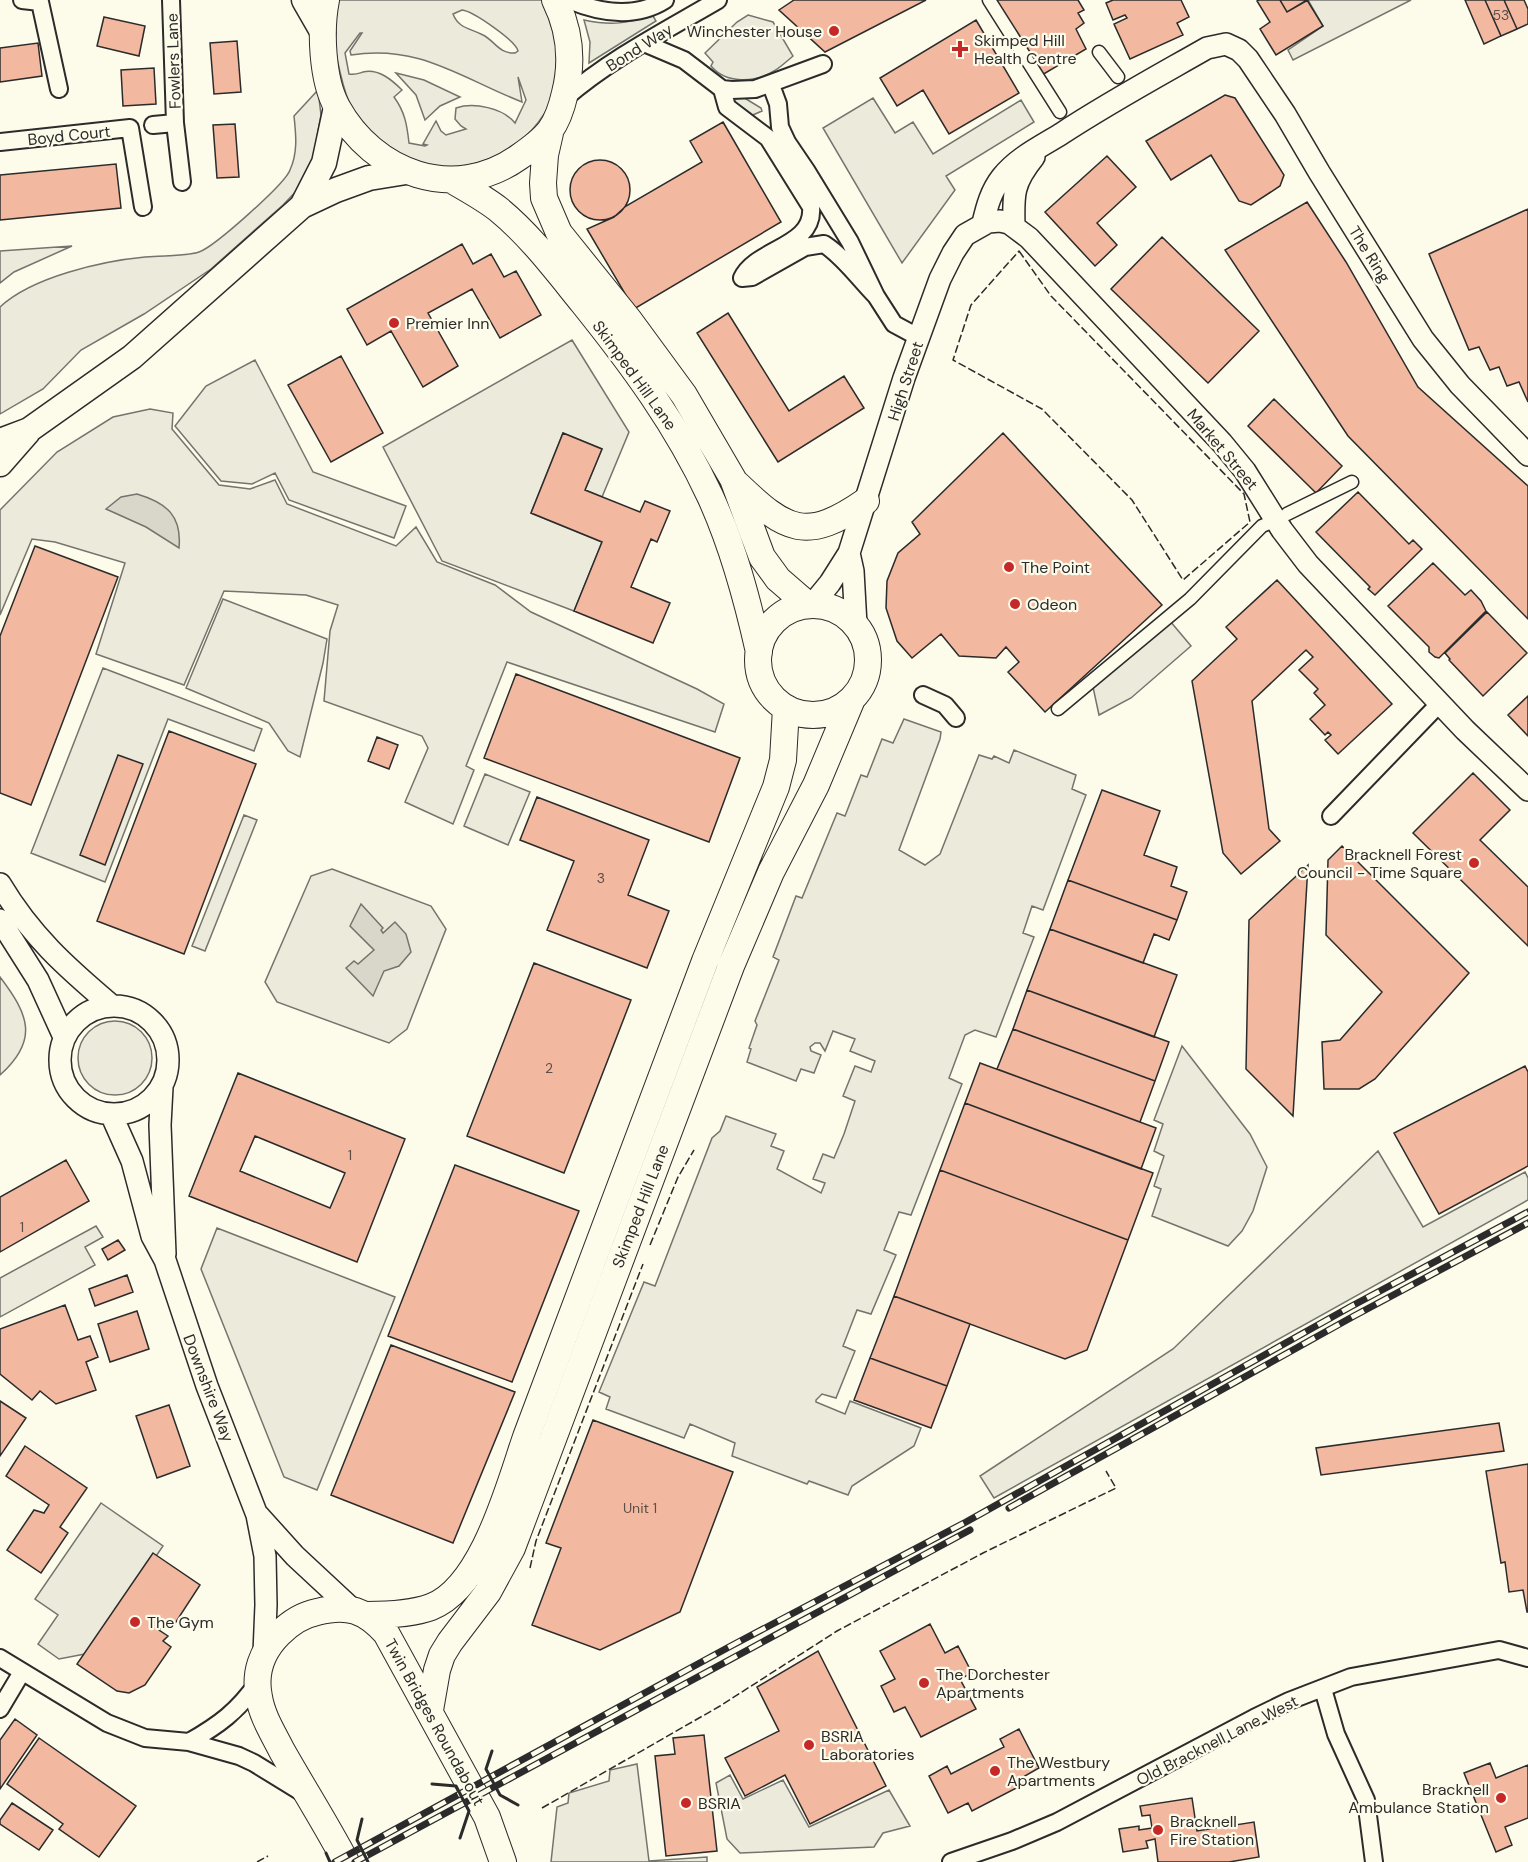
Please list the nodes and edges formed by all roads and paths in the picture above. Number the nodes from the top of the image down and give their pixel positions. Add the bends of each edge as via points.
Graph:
1 (22, 0) edge
2 (171, 0) edge
3 (304, 0) edge
4 (326, 0) edge
5 (555, 0) edge
6 (569, 0) edge
7 (665, 0) edge
8 (718, 0) edge
9 (988, 0) edge
10 (322, 33) junction
11 (644, 43) junction
12 (1100, 52) dead end
13 (823, 64) dead end
14 (1118, 77) dead end
15 (771, 85) junction
16 (59, 89) dead end
17 (722, 89) junction
18 (563, 100) junction
19 (336, 106) junction
20 (1060, 112) dead end
21 (175, 123) junction
22 (153, 125) dead end
23 (550, 133) junction
24 (0, 142) edge
25 (1047, 142) junction
26 (406, 172) junction
27 (452, 180) junction
28 (182, 182) dead end
29 (302, 206) junction
30 (142, 207) dead end
31 (983, 223) junction
32 (1017, 228) junction
33 (876, 296) junction
34 (920, 338) junction
35 (29, 430) junction
36 (0, 441) edge
37 (1528, 456) edge
38 (0, 464) edge
39 (732, 479) junction
40 (1352, 482) dead end
41 (866, 501) junction
42 (1287, 514) dead end
43 (1269, 523) dead end
44 (849, 553) junction
45 (810, 605) junction
46 (856, 625) junction
47 (759, 652) junction
48 (923, 695) dead end
49 (852, 699) junction
50 (1440, 703) junction
51 (786, 708) junction
52 (1058, 709) dead end
53 (956, 718) dead end
54 (1528, 790) edge
55 (1331, 816) dead end
56 (0, 884) edge
57 (0, 920) edge
58 (112, 1006) junction
59 (64, 1037) junction
60 (162, 1087) junction
61 (111, 1114) junction
62 (165, 1260) junction
63 (257, 1515) junction
64 (359, 1612) junction
65 (264, 1653) junction
66 (0, 1658) edge
67 (1528, 1658) edge
68 (22, 1672) junction
69 (258, 1682) junction
70 (1323, 1689) junction
71 (0, 1709) edge
72 (430, 1710) junction
73 (189, 1742) junction
74 (309, 1797) junction
75 (346, 1862) edge
76 (503, 1862) edge
77 (951, 1862) edge
78 (1374, 1862) edge

1 - 16 street via 40,2
2 - 21 street, Fowlers Lane
3 - 10 main road
4 - 10 main road
5 - 18 main road, Skimped Hill Lane via 568,34 570,52
6 - 7 street, Bond Way via 593,9 629,12
8 - 11 street, Bond Way
9 - 20 street
10 - 19 main road
11 - 17 street via 684,60
11 - 18 street, Bond Way
12 - 14 street
13 - 15 street
15 - 17 street
15 - 33 street via 787,142 850,242
17 - 33 street via 727,107 768,138 811,207 808,227 747,269 742,278 752,277 806,247 824,244
18 - 23 main road, Skimped Hill Lane
19 - 26 main road via 367,145
19 - 29 main road via 324,163
21 - 22 street, Fowlers Lane
21 - 28 street, Fowlers Lane
23 - 27 main road via 501,169
23 - 39 main road, Skimped Hill Lane via 544,198 559,233 669,374 703,424
24 - 30 street, Boyd Court via 130,128
25 - 31 street via 1000,178 988,200
25 - 32 street via 1022,172 1015,188
25 - 37 street, The Ring via 1207,48 1226,44 1243,53 1285,114 1423,339 1460,385
26 - 27 main road
26 - 29 main road via 369,178
27 - 47 main road, Skimped Hill Lane via 498,209 532,243 654,396 715,506 744,588
29 - 35 main road via 132,357
31 - 32 street via 1000,221
31 - 34 street, High Street via 965,235 953,253
32 - 50 street, Market Street via 1226,448 1308,564
33 - 34 street via 894,324
34 - 41 street, High Street
35 - 36 main road
35 - 38 main road
39 - 41 main road via 779,520 800,527 824,525
39 - 45 main road, Skimped Hill Lane via 762,557 778,579
40 - 42 street
41 - 44 street, High Street
43 - 52 street via 1190,599
44 - 45 street, High Street
44 - 46 street, High Street via 854,571
45 - 46 main road via 838,611
45 - 47 main road via 776,620 762,639
46 - 49 main road via 868,659 864,681
47 - 51 main road via 759,669 766,689
48 - 53 street via 945,705
49 - 51 main road via 838,710 818,716
49 - 72 main road, Skimped Hill Lane via 731,966 512,1548 488,1592 442,1655
50 - 54 street, Market Street
50 - 55 street
51 - 64 main road, Skimped Hill Lane via 783,759 776,787 705,961 500,1512 474,1566 450,1595 430,1607 388,1615
56 - 58 street via 41,942
57 - 59 street via 38,980
58 - 59 street via 85,1014
58 - 60 street via 145,1015 161,1032 168,1062
59 - 61 street via 60,1062 72,1094 94,1110
60 - 61 street via 140,1108
60 - 62 street, Downshire Way
61 - 62 street, Downshire Way via 132,1161 152,1236
62 - 63 street, Downshire Way via 190,1339
63 - 64 street, Downshire Way via 295,1557
63 - 65 street, Downshire Way via 265,1556
64 - 65 main road via 330,1609 302,1617 280,1633
64 - 72 main road, Twin Bridges Roundabout via 386,1633
65 - 69 main road
66 - 68 street
67 - 70 street, Old Bracknell Lane West via 1499,1650 1351,1677
68 - 71 street
68 - 73 street via 107,1723 145,1738
69 - 73 street via 228,1717
69 - 74 main road via 264,1716
70 - 77 street, Old Bracknell Lane West via 1254,1718 1057,1822
70 - 78 street via 1336,1734 1366,1800
72 - 76 main road, Twin Bridges Roundabout via 487,1817
73 - 74 street via 254,1763
74 - 75 main road

